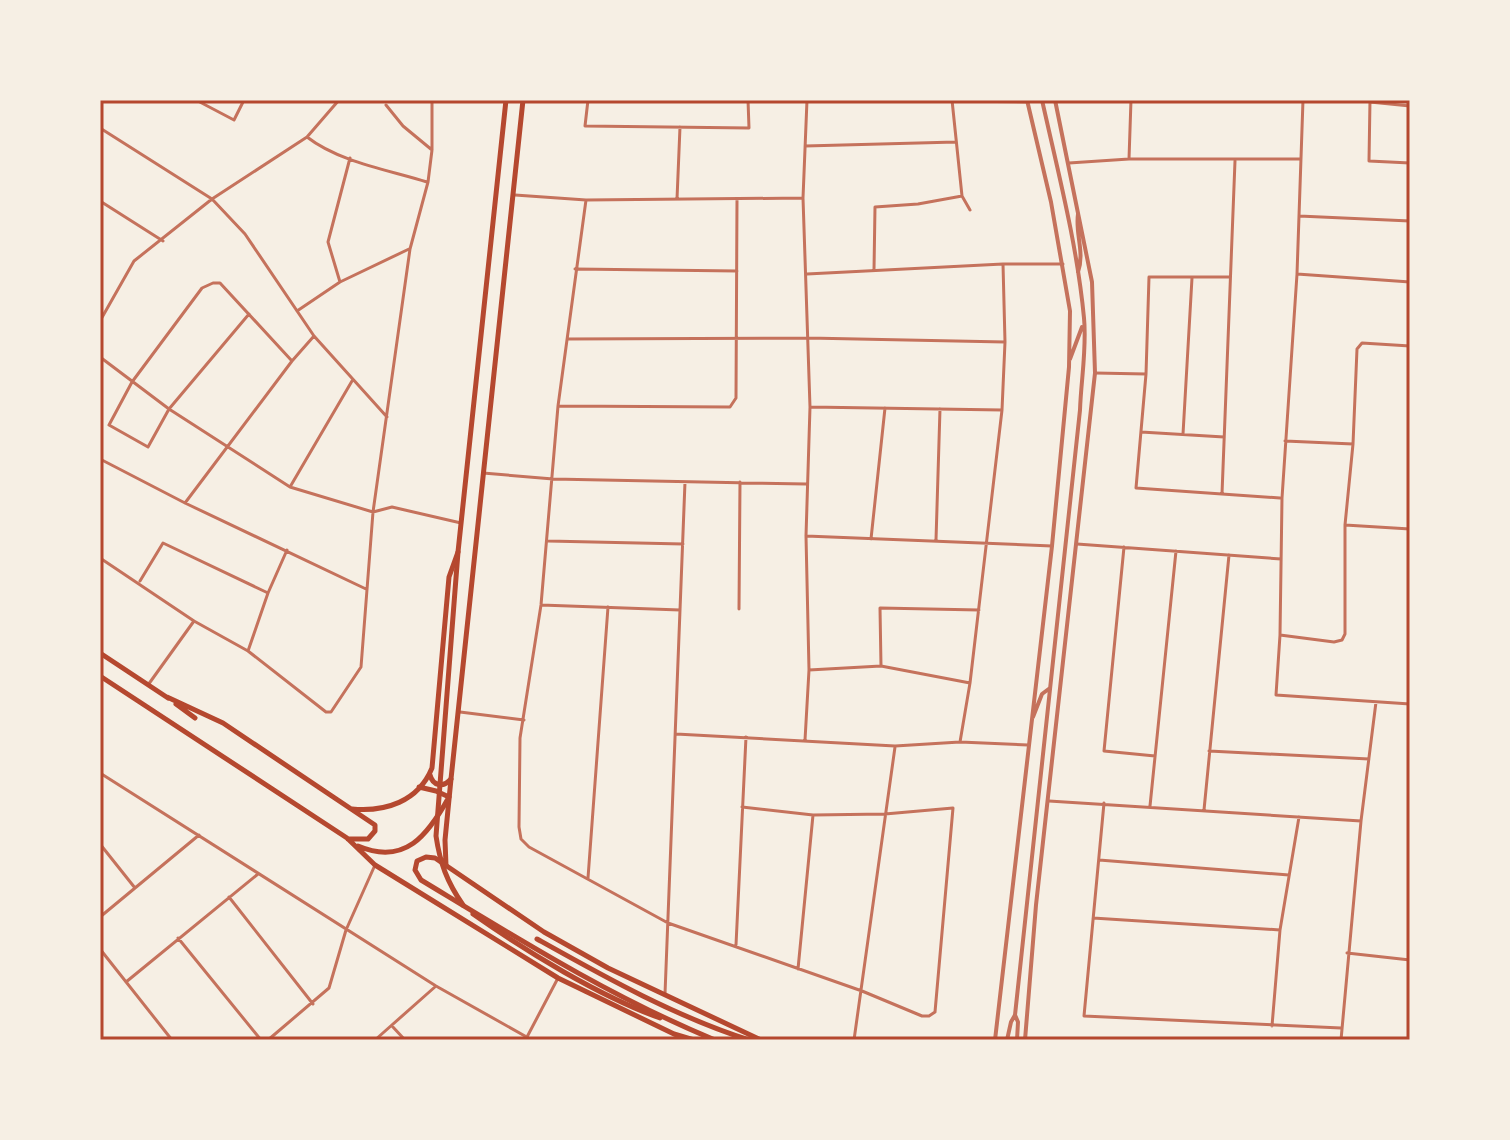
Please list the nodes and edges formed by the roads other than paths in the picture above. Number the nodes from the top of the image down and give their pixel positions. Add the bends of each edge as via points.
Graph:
1 (196, 100) edge
2 (244, 100) edge
3 (339, 100) edge
4 (432, 100) edge
5 (506, 100) edge
6 (523, 100) edge
7 (588, 100) edge
8 (748, 100) edge
9 (807, 100) edge
10 (1042, 100) edge
11 (1055, 100) edge
12 (1133, 100) edge
13 (1303, 100) edge
14 (952, 101) edge
15 (1027, 101) edge
16 (1370, 101) edge
17 (386, 105) dead end
18 (1410, 106) edge
19 (680, 127) junction
20 (100, 128) edge
21 (307, 137) junction
22 (956, 142) junction
23 (805, 146) junction
24 (432, 150) junction
25 (350, 158) junction
26 (1129, 159) junction
27 (1301, 159) junction
28 (1235, 161) junction
29 (1068, 163) junction
30 (1410, 163) edge
31 (428, 182) junction
32 (513, 195) junction
33 (962, 196) junction
34 (803, 198) junction
35 (212, 199) junction
36 (677, 199) junction
37 (586, 200) junction
38 (737, 200) junction
39 (100, 201) edge
40 (970, 210) dead end
41 (1079, 211) junction
42 (1299, 216) junction
43 (1410, 221) edge
44 (163, 241) junction
45 (410, 249) junction
46 (1003, 264) junction
47 (1063, 264) junction
48 (575, 269) junction
49 (874, 270) junction
50 (737, 271) junction
51 (806, 274) junction
52 (1077, 274) junction
53 (1297, 274) junction
54 (1192, 277) junction
55 (1229, 277) junction
56 (340, 282) junction
57 (1410, 282) edge
58 (297, 311) junction
59 (249, 314) junction
60 (1084, 320) junction
61 (100, 321) edge
62 (314, 336) junction
63 (808, 338) junction
64 (567, 339) junction
65 (738, 339) junction
66 (1005, 342) junction
67 (1410, 346) edge
68 (100, 357) edge
69 (292, 361) junction
70 (1069, 361) junction
71 (1095, 373) junction
72 (1146, 374) junction
73 (352, 381) junction
74 (132, 382) junction
75 (558, 406) junction
76 (810, 407) junction
77 (885, 408) junction
78 (169, 409) junction
79 (940, 409) junction
80 (1002, 410) junction
81 (387, 417) junction
82 (1141, 432) junction
83 (1183, 434) junction
84 (1224, 437) junction
85 (1285, 441) junction
86 (1353, 444) junction
87 (226, 448) junction
88 (100, 459) edge
89 (483, 473) junction
90 (553, 479) junction
91 (685, 482) junction
92 (740, 482) junction
93 (806, 484) junction
94 (290, 487) junction
95 (1222, 494) junction
96 (1282, 498) junction
97 (185, 503) junction
98 (373, 512) junction
99 (461, 523) junction
100 (1345, 525) junction
101 (1410, 529) edge
102 (806, 536) junction
103 (871, 539) junction
104 (936, 540) junction
105 (548, 541) junction
106 (987, 542) junction
107 (683, 544) junction
108 (1077, 544) junction
109 (1052, 546) junction
110 (1124, 547) junction
111 (287, 550) junction
112 (1176, 551) junction
113 (458, 552) junction
114 (1229, 555) junction
115 (100, 558) edge
116 (1281, 559) junction
117 (139, 582) junction
118 (366, 589) junction
119 (268, 593) junction
120 (541, 605) junction
121 (608, 607) junction
122 (739, 609) dead end
123 (680, 610) junction
124 (979, 610) junction
125 (194, 621) junction
126 (1280, 635) junction
127 (248, 651) junction
128 (100, 653) edge
129 (881, 666) junction
130 (809, 670) junction
131 (100, 676) edge
132 (970, 683) junction
133 (148, 685) junction
134 (1050, 688) junction
135 (167, 697) junction
136 (1376, 702) junction
137 (1410, 704) edge
138 (459, 712) junction
139 (1033, 717) junction
140 (195, 718) dead end
141 (524, 720) junction
142 (676, 734) junction
143 (746, 737) junction
144 (805, 740) junction
145 (960, 742) junction
146 (1028, 745) junction
147 (895, 746) junction
148 (1209, 751) junction
149 (1155, 756) junction
150 (1370, 759) junction
151 (430, 774) junction
152 (101, 776) edge
153 (451, 779) junction
154 (418, 787) junction
155 (449, 797) junction
156 (1048, 801) junction
157 (1104, 803) junction
158 (742, 807) junction
159 (1150, 807) junction
160 (352, 809) junction
161 (1204, 810) junction
162 (885, 814) junction
163 (813, 815) junction
164 (1299, 817) junction
165 (1361, 821) junction
166 (199, 835) junction
167 (347, 838) junction
168 (100, 844) edge
169 (354, 844) junction
170 (1099, 860) junction
171 (375, 865) junction
172 (258, 874) junction
173 (456, 874) junction
174 (1289, 875) junction
175 (588, 878) junction
176 (135, 888) junction
177 (229, 897) junction
178 (100, 917) edge
179 (1093, 918) junction
180 (668, 923) junction
181 (346, 930) junction
182 (1280, 930) junction
183 (178, 938) junction
184 (537, 939) dead end
185 (736, 947) junction
186 (100, 949) edge
187 (1347, 953) junction
188 (1410, 960) edge
189 (798, 969) junction
190 (558, 978) junction
191 (126, 982) junction
192 (436, 986) junction
193 (862, 991) junction
194 (665, 996) junction
195 (313, 1004) junction
196 (1015, 1015) junction
197 (663, 1019) junction
198 (392, 1026) junction
199 (1272, 1026) junction
200 (1341, 1028) junction
201 (527, 1037) junction
202 (169, 1039) edge
203 (261, 1040) edge
204 (268, 1040) edge
205 (375, 1040) edge
206 (405, 1040) edge
207 (532, 1040) edge
208 (694, 1040) edge
209 (715, 1040) edge
210 (749, 1040) edge
211 (761, 1040) edge
212 (854, 1040) edge
213 (995, 1040) edge
214 (1007, 1040) edge
215 (1017, 1040) edge
216 (1025, 1040) edge
217 (1341, 1040) edge

1 - 2 street via 234,120
3 - 21 street
4 - 24 street
5 - 99 main road
6 - 32 main road
7 - 19 street via 585,126
8 - 19 street via 749,128
9 - 23 street
10 - 52 street
11 - 29 street
12 - 26 street
13 - 27 street
14 - 15 street
14 - 22 street
15 - 47 street
16 - 18 street
16 - 30 street via 1369,161
17 - 24 street
19 - 36 street
20 - 35 street
21 - 25 street
21 - 35 street
22 - 23 street
22 - 33 street
23 - 34 street
24 - 31 street
25 - 31 street
25 - 56 street via 328,242
26 - 28 street
26 - 29 street
27 - 28 street
27 - 42 street
28 - 55 street
29 - 41 street
31 - 45 street
32 - 37 street
32 - 89 main road
33 - 40 street
33 - 49 street via 875,207
34 - 38 street
34 - 51 street
35 - 44 street
35 - 58 street via 245,234
36 - 37 street
36 - 38 street
37 - 48 street
38 - 50 street
39 - 44 street
41 - 52 street via 1082,259
41 - 71 street via 1092,282
42 - 43 street
42 - 53 street
44 - 61 street via 134,261
45 - 56 street
45 - 81 street
46 - 47 street
46 - 49 street
46 - 66 street
47 - 70 street via 1070,311
48 - 50 street
48 - 64 street
49 - 51 street
50 - 65 street
51 - 63 street
52 - 60 street
53 - 57 street
53 - 85 street
54 - 55 street
54 - 72 street via 1149,277
54 - 83 street
55 - 84 street
56 - 58 street
58 - 62 street
59 - 69 street
59 - 74 street via 220,283 202,288
59 - 78 street
60 - 70 street
60 - 134 street via 1080,410
62 - 69 street
62 - 73 street
63 - 65 street
63 - 66 street
63 - 76 street
64 - 65 street
64 - 75 street
65 - 75 street via 736,398 730,407
66 - 80 street
67 - 86 street via 1358,344
68 - 74 street
69 - 87 street
70 - 109 street
71 - 72 street
71 - 108 street
72 - 82 street
73 - 81 street
73 - 94 street
74 - 78 street
74 - 78 street via 109,425 148,447
75 - 90 street
76 - 77 street
76 - 93 street
77 - 79 street
77 - 103 street
78 - 87 street
79 - 80 street
79 - 104 street
80 - 106 street
81 - 98 street
82 - 83 street
82 - 95 street via 1136,488
83 - 84 street
84 - 95 street
85 - 86 street
85 - 96 street
86 - 100 street
87 - 94 street
87 - 97 street
88 - 97 street
89 - 90 street
89 - 138 main road
90 - 91 street
90 - 105 street
91 - 92 street
91 - 107 street
92 - 93 street
92 - 122 street
93 - 102 street
94 - 98 street
95 - 96 street
96 - 116 street
97 - 111 street
98 - 99 street via 392,507
98 - 118 street
99 - 113 main road
100 - 101 street
100 - 126 street via 1342,640
102 - 103 street
102 - 130 street
103 - 104 street
104 - 106 street
105 - 107 street
105 - 120 street
106 - 109 street
106 - 124 street
107 - 123 street
108 - 110 street
108 - 156 street
109 - 139 street
110 - 112 street
110 - 149 street via 1104,751
111 - 118 street
111 - 119 street
112 - 114 street
112 - 149 street
113 - 151 main road via 449,577
113 - 197 main road via 436,836 449,886 465,908 499,933 626,1005
114 - 116 street
114 - 148 street
115 - 117 street
116 - 126 street
117 - 119 street via 163,543
117 - 125 street
118 - 127 street via 361,667 331,712
119 - 127 street
120 - 121 street
120 - 141 street
121 - 123 street
121 - 175 street
123 - 142 street
124 - 129 street via 880,608
124 - 132 street
125 - 127 street
125 - 133 street
126 - 136 street via 1276,695
128 - 133 main road
129 - 130 street
129 - 132 street
130 - 144 street
131 - 167 main road
132 - 145 street
133 - 135 main road
134 - 139 street
134 - 196 street
135 - 140 main road
135 - 160 main road via 223,723
136 - 137 street
136 - 150 street
138 - 141 street
138 - 153 main road
139 - 146 street
141 - 175 street via 521,839
142 - 143 street
142 - 180 street
143 - 144 street
143 - 158 street
144 - 147 street
145 - 146 street
145 - 147 street
146 - 213 street
147 - 162 street
148 - 150 street
148 - 161 street
149 - 159 street
150 - 165 street
151 - 153 main road via 438,785
151 - 154 main road
152 - 166 street
153 - 155 main road
154 - 155 main road
154 - 160 main road via 397,806
155 - 169 main road via 432,828 399,851
155 - 173 main road via 446,866
156 - 157 street
156 - 216 street
157 - 159 street
157 - 170 street
158 - 163 street
158 - 185 street
159 - 161 street
160 - 167 main road via 372,821 375,831 368,839
161 - 164 street
162 - 163 street
162 - 193 street
162 - 193 street via 953,808 935,1012 922,1016
163 - 189 street
164 - 165 street
164 - 174 street
165 - 187 street
166 - 172 street
166 - 176 street
167 - 169 main road
168 - 176 street
169 - 171 main road
170 - 174 street
170 - 179 street
171 - 181 street
171 - 190 main road
172 - 177 street
172 - 181 street
173 - 194 main road via 544,932
173 - 197 main road via 426,857 417,861 415,870 421,880
174 - 182 street
175 - 180 street
176 - 178 street
177 - 183 street
177 - 195 street
179 - 182 street
179 - 199 street via 1084,1016
180 - 185 street
180 - 194 street
181 - 192 street
181 - 195 street via 329,988
182 - 199 street
183 - 191 street
183 - 203 street
184 - 210 main road via 664,1006
185 - 189 street
186 - 191 street
187 - 188 street
187 - 200 street
189 - 193 street
190 - 201 street
190 - 208 main road
191 - 202 street
192 - 198 street
192 - 201 street
193 - 212 street
194 - 211 main road
195 - 204 street
196 - 214 street
196 - 215 street
197 - 209 main road
198 - 205 street
198 - 206 street
199 - 200 street
200 - 217 street
201 - 207 street

